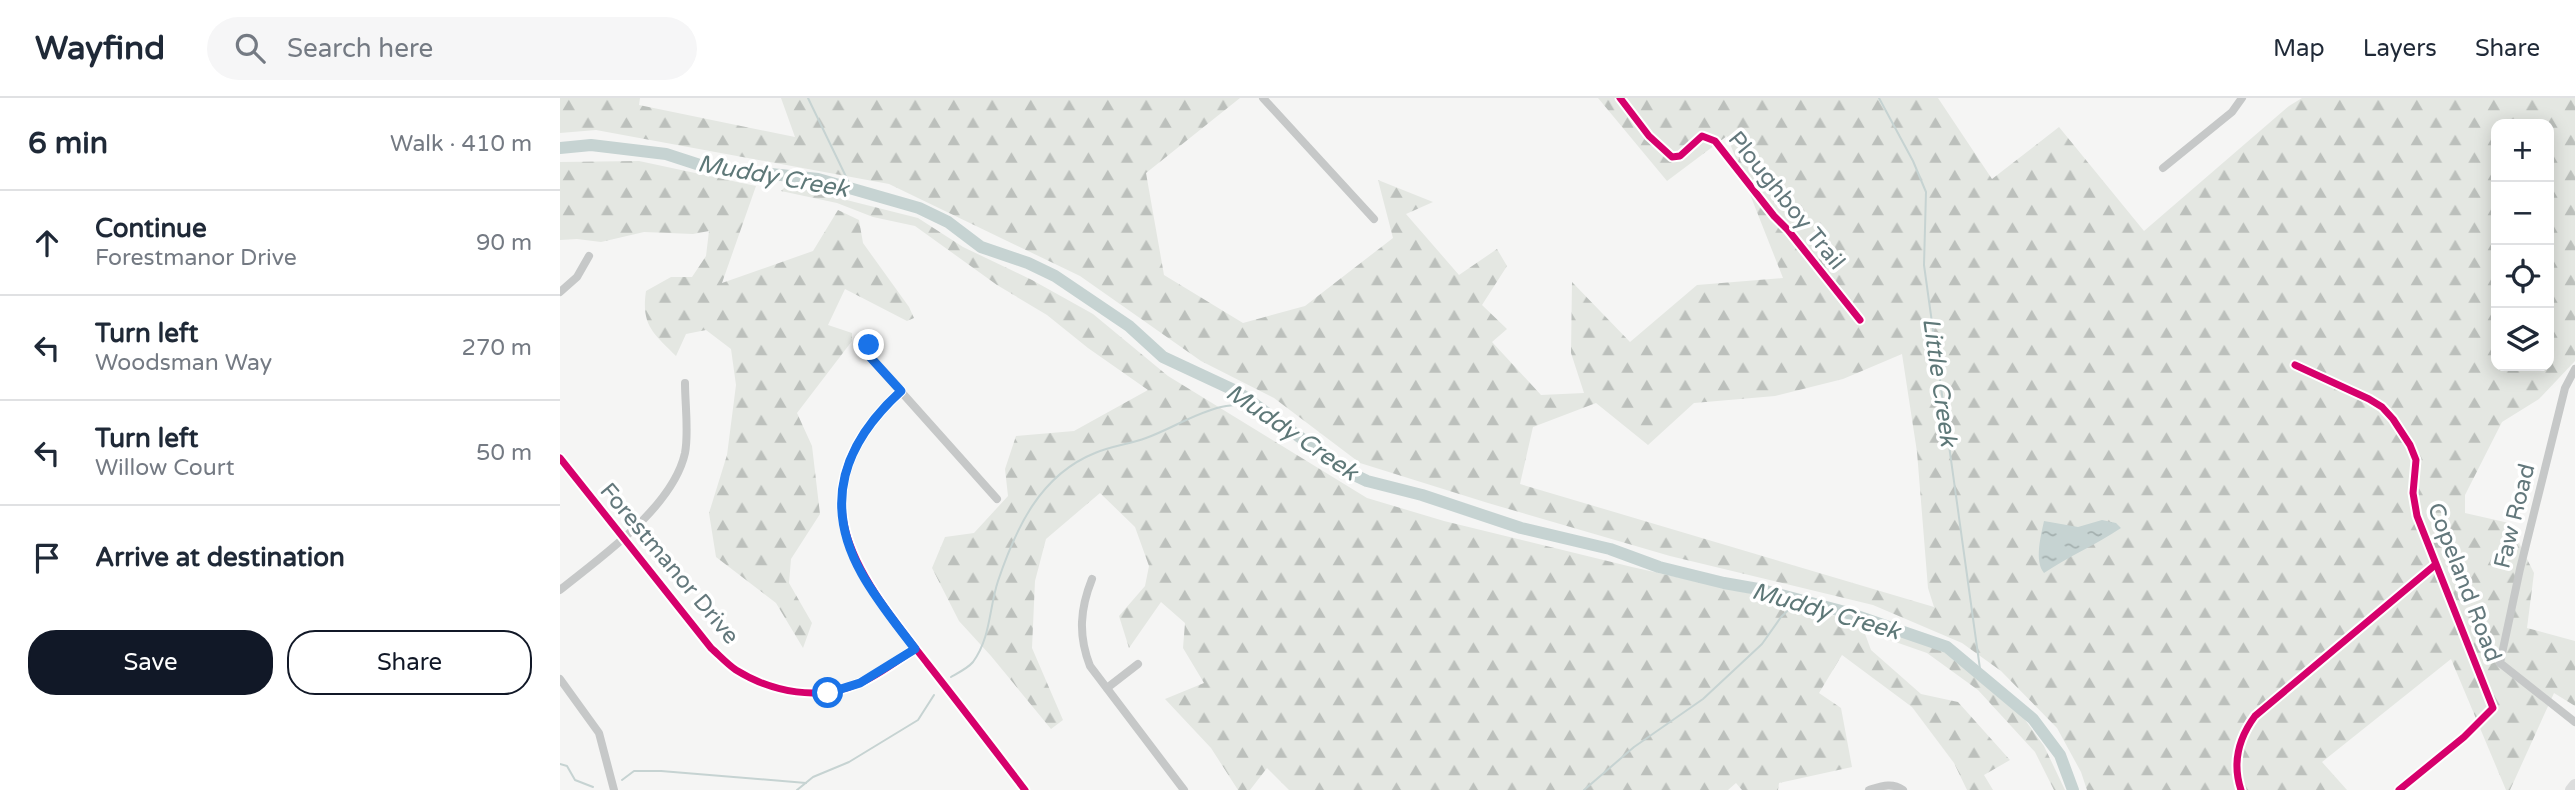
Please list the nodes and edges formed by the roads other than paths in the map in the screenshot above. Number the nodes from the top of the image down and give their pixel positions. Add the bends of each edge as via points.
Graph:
1 (1263, 98) edge
2 (1620, 98) edge
3 (2242, 98) edge
4 (2163, 168) dead end
5 (1374, 219) dead end
6 (589, 256) dead end
7 (560, 292) edge
8 (1860, 320) dead end
9 (869, 345) dead end
10 (2295, 365) dead end
11 (2575, 369) edge
12 (685, 383) dead end
13 (901, 391) junction
14 (560, 458) edge
15 (997, 499) dead end
16 (623, 539) junction
17 (2435, 565) junction
18 (1092, 579) dead end
19 (560, 590) edge
20 (915, 649) junction
21 (1138, 664) dead end
22 (560, 678) edge
23 (1107, 688) junction
24 (2575, 722) edge
25 (2575, 785) edge
26 (614, 790) edge
27 (1025, 790) edge
28 (1184, 790) edge
29 (1869, 790) edge
30 (1903, 790) edge
31 (2241, 790) edge
32 (2399, 790) edge
33 (2571, 790) edge

1 - 5 street
2 - 8 street, Ploughboy Trail via 1672,157 1680,156 1702,136 1715,141
3 - 4 street via 2232,112
6 - 7 street via 577,277
9 - 13 street via 871,358
10 - 17 street, Copeland Road via 2369,399 2393,419 2416,460 2413,503
11 - 24 street, Faw Road via 2565,388 2500,663
12 - 16 street via 686,450 680,471 668,492
13 - 15 street
13 - 20 street via 859,438 844,478 842,509 848,542 861,573
14 - 16 street, Forestmanor Drive
16 - 19 street
16 - 20 street, Forestmanor Drive via 711,648 735,669 766,684 804,694 828,693 860,683
17 - 31 street via 2255,716 2238,749
17 - 32 street, Copeland Road via 2493,708
18 - 23 street via 1081,616 1082,642 1090,666
20 - 27 street
21 - 23 street
22 - 26 street via 599,733
23 - 28 street
25 - 33 main road
29 - 30 street via 1888,785

